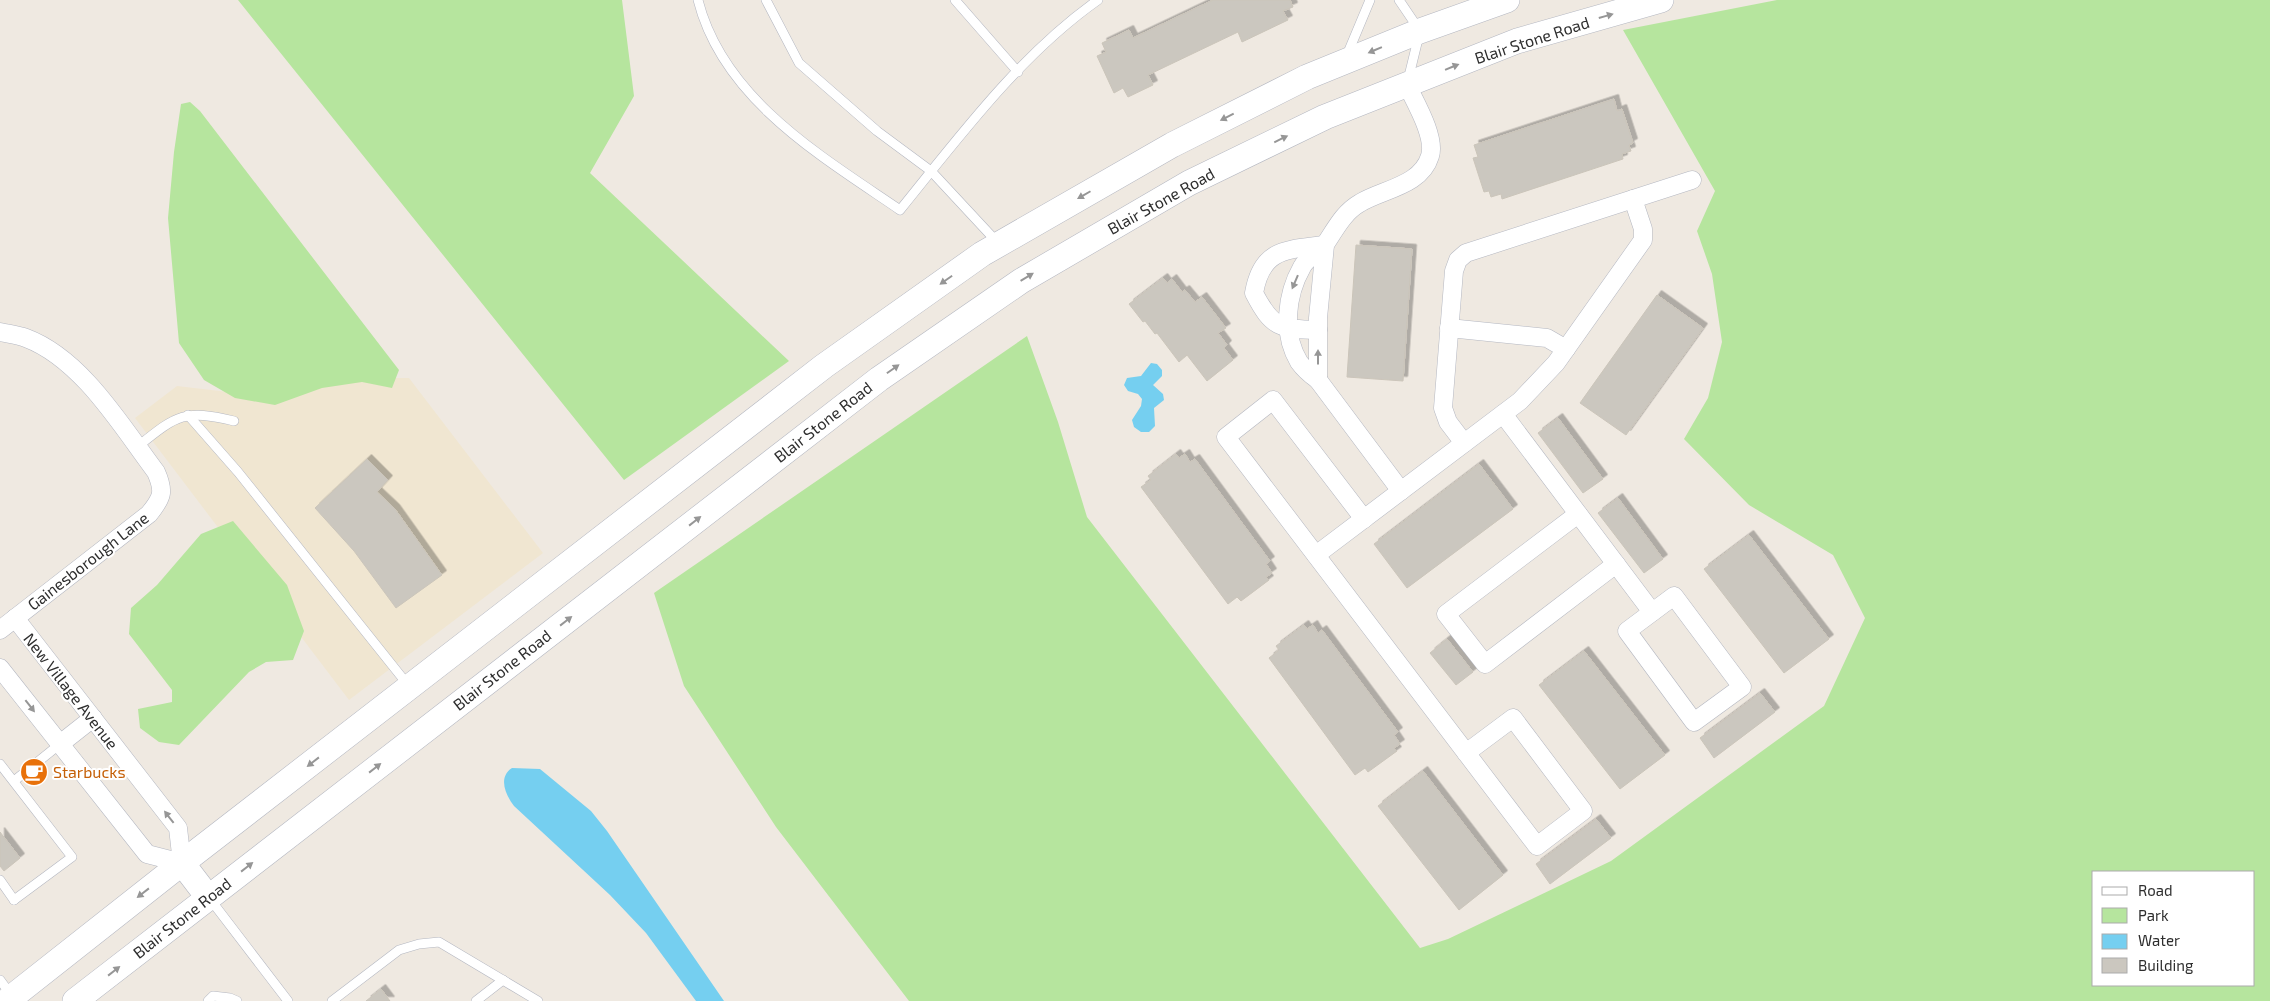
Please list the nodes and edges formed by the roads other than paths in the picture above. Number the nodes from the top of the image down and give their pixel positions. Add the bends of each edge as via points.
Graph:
1 (698, 0) edge
2 (766, 0) edge
3 (955, 0) edge
4 (1098, 0) edge
5 (1370, 0) edge
6 (1399, 0) edge
7 (1507, 0) edge
8 (1661, 0) edge
9 (1420, 31) junction
10 (1343, 63) junction
11 (1018, 72) junction
12 (1407, 85) junction
13 (931, 171) junction
14 (1692, 180) dead end
15 (1633, 200) junction
16 (999, 244) junction
17 (1325, 245) junction
18 (1450, 328) junction
19 (1289, 330) junction
20 (1318, 330) junction
21 (0, 332) edge
22 (1566, 349) junction
23 (1318, 380) junction
24 (1503, 414) junction
25 (188, 415) junction
26 (234, 421) dead end
27 (1464, 443) junction
28 (137, 447) junction
29 (1401, 491) junction
30 (1578, 514) junction
31 (1364, 519) junction
32 (1316, 555) junction
33 (1616, 564) junction
34 (1652, 612) junction
35 (15, 618) junction
36 (0, 630) edge
37 (0, 668) edge
38 (410, 687) junction
39 (92, 718) junction
40 (60, 744) junction
41 (1466, 753) junction
42 (0, 764) edge
43 (0, 768) edge
44 (14, 781) junction
45 (182, 863) junction
46 (0, 880) edge
47 (0, 892) edge
48 (208, 897) junction
49 (14, 900) junction
50 (503, 980) junction
51 (7, 993) edge
52 (76, 1001) edge
53 (208, 1001) edge
54 (237, 1001) edge
55 (288, 1001) edge
56 (332, 1001) edge
57 (476, 1001) edge
58 (538, 1001) edge

1 - 13 lane via 703,18 727,64 769,115 828,162 900,210
2 - 13 lane via 799,63 877,131
3 - 11 lane
4 - 11 lane via 1065,23
5 - 10 lane
6 - 9 lane
7 - 9 main road
12 -> 8 main road, Blair Stone Road via 1517,41
9 -> 10 main road
9 - 12 lane
10 -> 16 main road via 1307,77 1172,145
11 - 13 lane
12 - 17 street via 1428,132 1432,147 1430,157 1412,179 1348,212
48 -> 12 main road, Blair Stone Road via 879,379 1021,281 1189,183 1325,117
13 - 16 lane
14 - 15 street
15 - 18 street via 1466,253 1458,260 1454,271
15 - 22 street via 1643,229 1643,240
16 -> 38 main road via 824,366
17 -> 19 street via 1302,265 1292,291
17 - 19 street via 1274,254 1257,277 1254,293 1261,307 1274,323
17 - 20 street
18 - 22 street via 1547,338
18 - 27 street via 1443,408 1448,422
19 - 20 street
19 - 23 street via 1298,360
23 -> 20 street
21 - 28 street via 26,338 54,353 89,384
22 - 24 street via 1520,401
23 - 29 street
24 - 27 street
24 - 30 street
25 - 26 lane via 208,415
25 - 28 lane via 171,420
25 - 38 lane via 238,472
27 - 29 street
28 - 35 street, Gainesborough Lane via 162,484 161,499 149,514
29 - 31 street
30 - 33 street
30 - 33 street via 1446,614 1485,664
31 - 32 street
31 - 32 street via 1273,400 1226,436
32 - 41 street
33 - 34 street
34 - 34 street via 1674,596 1742,687 1694,722 1627,631
35 - 36 street, Gainesborough Lane
35 - 39 street, New Village Avenue
37 -> 40 street
38 -> 45 main road
39 - 40 street
45 -> 39 street, New Village Avenue via 178,828
40 - 44 lane
40 - 45 street via 147,854
41 - 41 street via 1537,846 1584,811 1513,718
42 - 44 lane
43 - 44 lane
44 - 49 lane via 72,857
45 - 48 main road
45 -> 51 main road
46 - 49 lane
47 - 49 lane
52 -> 48 main road, Blair Stone Road
48 - 55 lane
50 - 56 lane via 439,942 419,944 399,950
50 - 57 lane
50 - 58 lane
53 - 54 lane via 213,996

